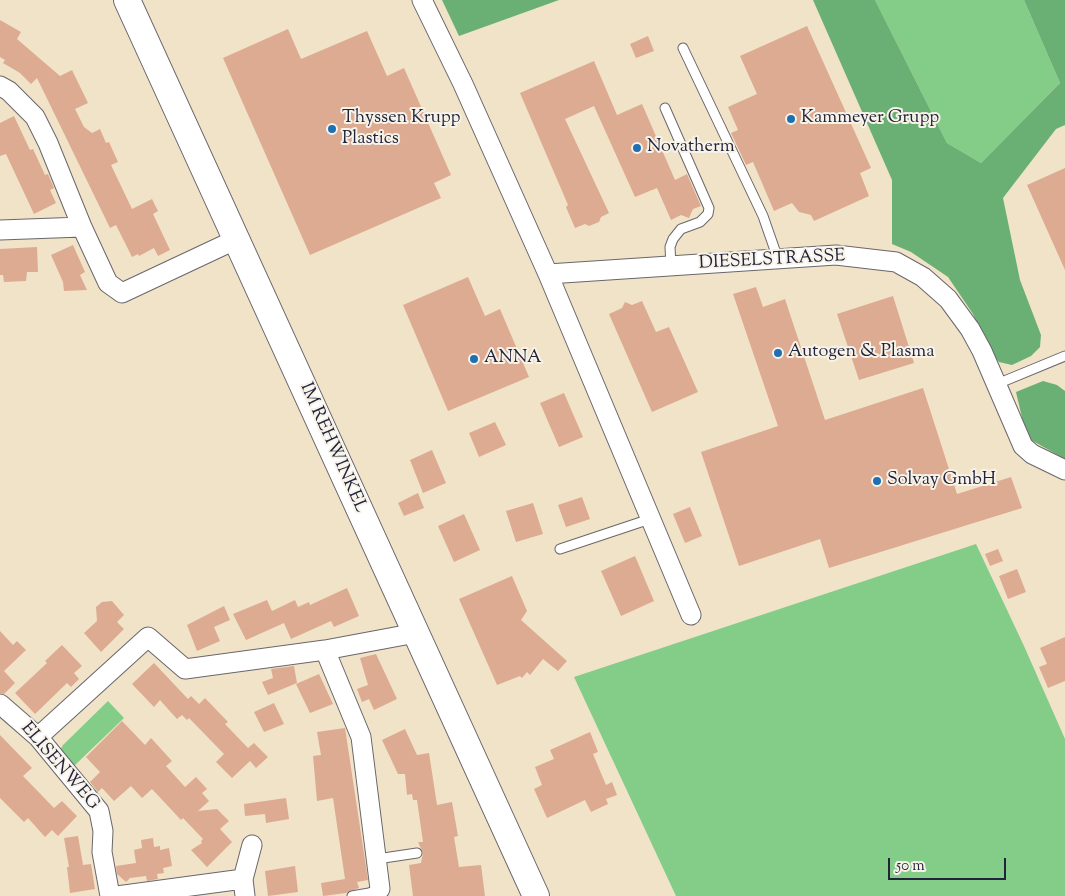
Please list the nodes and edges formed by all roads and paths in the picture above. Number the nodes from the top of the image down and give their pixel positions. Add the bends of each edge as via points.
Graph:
1 (127, 0) edge
2 (425, 3) edge
3 (683, 48) dead end
4 (0, 86) edge
5 (665, 108) dead end
6 (82, 227) junction
7 (0, 230) edge
8 (237, 239) junction
9 (778, 258) junction
10 (671, 267) junction
11 (548, 274) junction
12 (1065, 356) edge
13 (997, 384) junction
14 (1065, 470) edge
15 (650, 519) junction
16 (560, 549) dead end
17 (691, 615) dead end
18 (416, 633) junction
19 (325, 650) junction
20 (0, 704) edge
21 (38, 737) junction
22 (252, 845) dead end
23 (417, 853) dead end
24 (376, 859) junction
25 (244, 888) edge
26 (380, 889) joint
27 (110, 896) edge
28 (117, 896) edge
29 (352, 896) edge
30 (536, 896) edge

1 - 8 street, IM REHWINKEL
2 - 11 street
3 - 9 lane via 764,216
4 - 6 street via 35,117
5 - 10 lane via 709,208 700,222 681,229 673,239
6 - 7 street
6 - 8 street via 108,283 122,293
8 - 18 street, IM REHWINKEL
9 - 10 street, DIESELSTRASSE
9 - 13 street, DIESELSTRASSE via 844,256 896,262 916,273 948,299 970,329
10 - 11 street, DIESELSTRASSE
11 - 15 street
12 - 13 lane
13 - 14 street, DIESELSTRASSE via 1023,446
15 - 16 lane
15 - 17 street
18 - 19 street
18 - 30 street, IM REHWINKEL
19 - 21 street via 184,669 148,637
19 - 24 street via 361,737
20 - 21 street, ELISENWEG
21 - 27 street, ELISENWEG via 99,811
22 - 25 street
23 - 24 lane
24 - 26 street
25 - 28 street
26 - 29 lane

